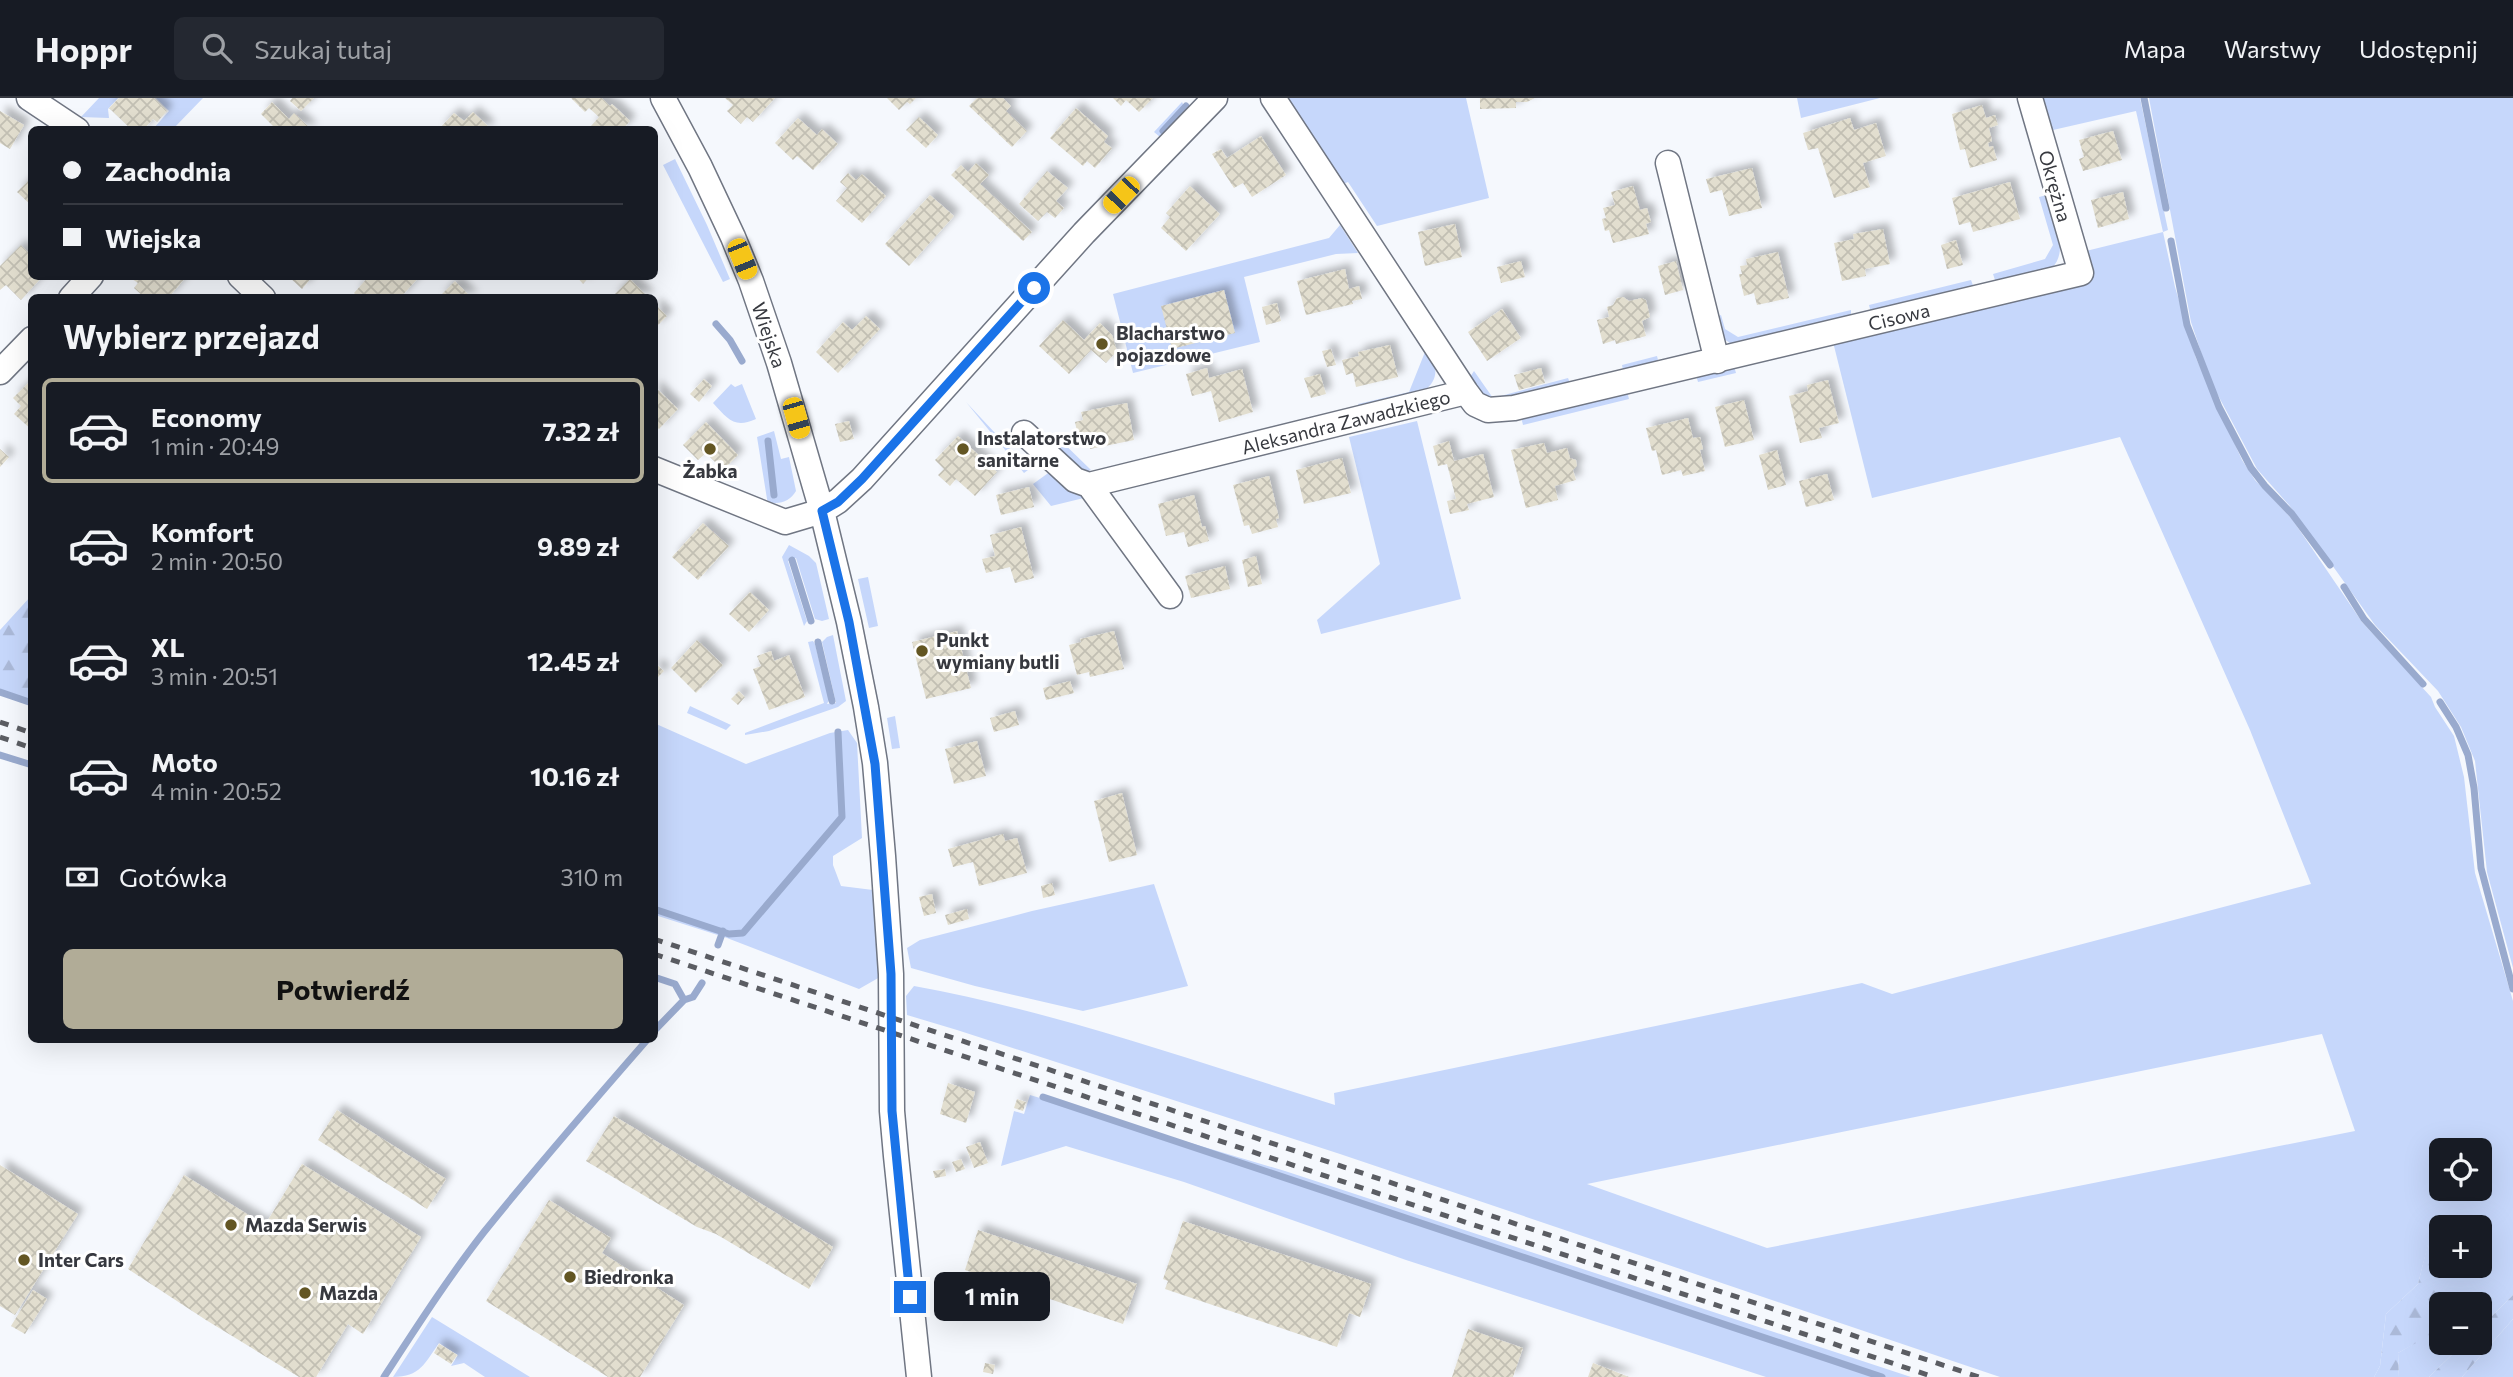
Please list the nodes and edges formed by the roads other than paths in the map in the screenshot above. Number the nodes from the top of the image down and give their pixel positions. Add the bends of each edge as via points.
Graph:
1 (29, 98) edge
2 (663, 98) edge
3 (1215, 98) edge
4 (1273, 98) edge
5 (2030, 98) edge
6 (71, 126) edge
7 (1668, 163) dead end
8 (2081, 273) joint
9 (87, 280) edge
10 (244, 280) edge
11 (75, 294) edge
12 (259, 294) edge
13 (28, 343) edge
14 (1717, 361) junction
15 (0, 372) edge
16 (1466, 393) junction
17 (1024, 433) dead end
18 (658, 471) edge
19 (1089, 485) junction
20 (822, 511) junction
21 (1170, 596) dead end
22 (919, 1377) edge

1 - 6 street
2 - 20 street, Wiejska via 718,203 751,281
3 - 20 street via 1084,233 862,479
4 - 16 street, Aleksandra Zawadzkiego
5 - 8 street, Okrężna
7 - 14 street
8 - 14 street, Cisowa
9 - 11 street
10 - 12 street
13 - 15 street
14 - 16 street, Cisowa via 1514,408 1488,410
16 - 19 street, Aleksandra Zawadzkiego
17 - 19 street via 1074,480
18 - 20 street via 785,522
19 - 21 street
20 - 22 street, Wiejska via 849,622 875,764 891,974 892,1111

